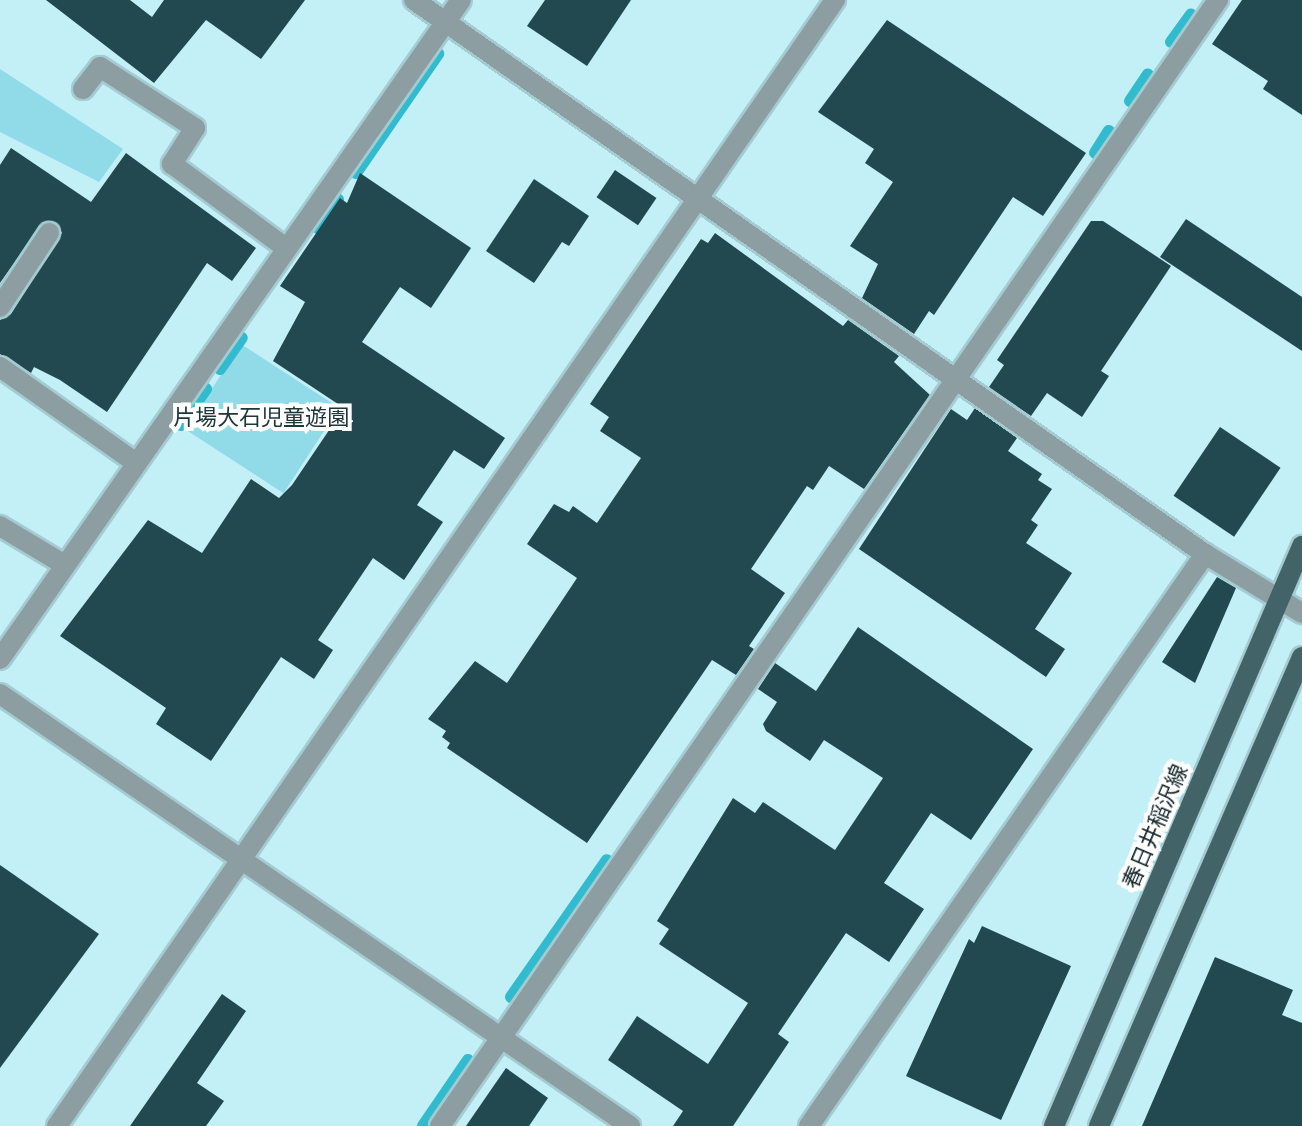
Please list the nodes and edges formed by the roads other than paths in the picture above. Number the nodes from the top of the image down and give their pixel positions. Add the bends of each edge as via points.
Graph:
1 (414, 0) edge
2 (461, 0) edge
3 (835, 0) edge
4 (1218, 0) edge
5 (444, 21) junction
6 (83, 89) dead end
7 (697, 199) junction
8 (49, 233) dead end
9 (286, 248) junction
10 (0, 307) edge
11 (0, 367) edge
12 (955, 379) junction
13 (136, 463) junction
14 (0, 526) edge
15 (1302, 546) edge
16 (1205, 554) junction
17 (65, 565) junction
18 (1281, 595) junction
19 (1302, 613) edge
20 (1302, 657) edge
21 (0, 659) edge
22 (0, 694) edge
23 (241, 860) junction
24 (501, 1038) junction
25 (57, 1126) edge
26 (440, 1126) edge
27 (630, 1126) edge
28 (809, 1126) edge
29 (1054, 1126) edge
30 (1099, 1126) edge

1 - 5 street
2 - 5 street
3 - 7 street
4 - 12 street
5 - 7 street
5 - 9 street
6 - 9 street via 100,67 195,128 172,164
7 - 12 street
7 - 23 street
8 - 10 street
9 - 13 street
11 - 13 street
12 - 16 street
12 - 24 street
13 - 17 street
14 - 17 street
15 - 18 main road, 春日井稲沢線
16 - 18 street
16 - 28 street
17 - 21 street
18 - 19 street
18 - 29 main road, 春日井稲沢線
20 - 30 main road
22 - 23 street
23 - 24 street
23 - 25 street
24 - 26 street
24 - 27 street

